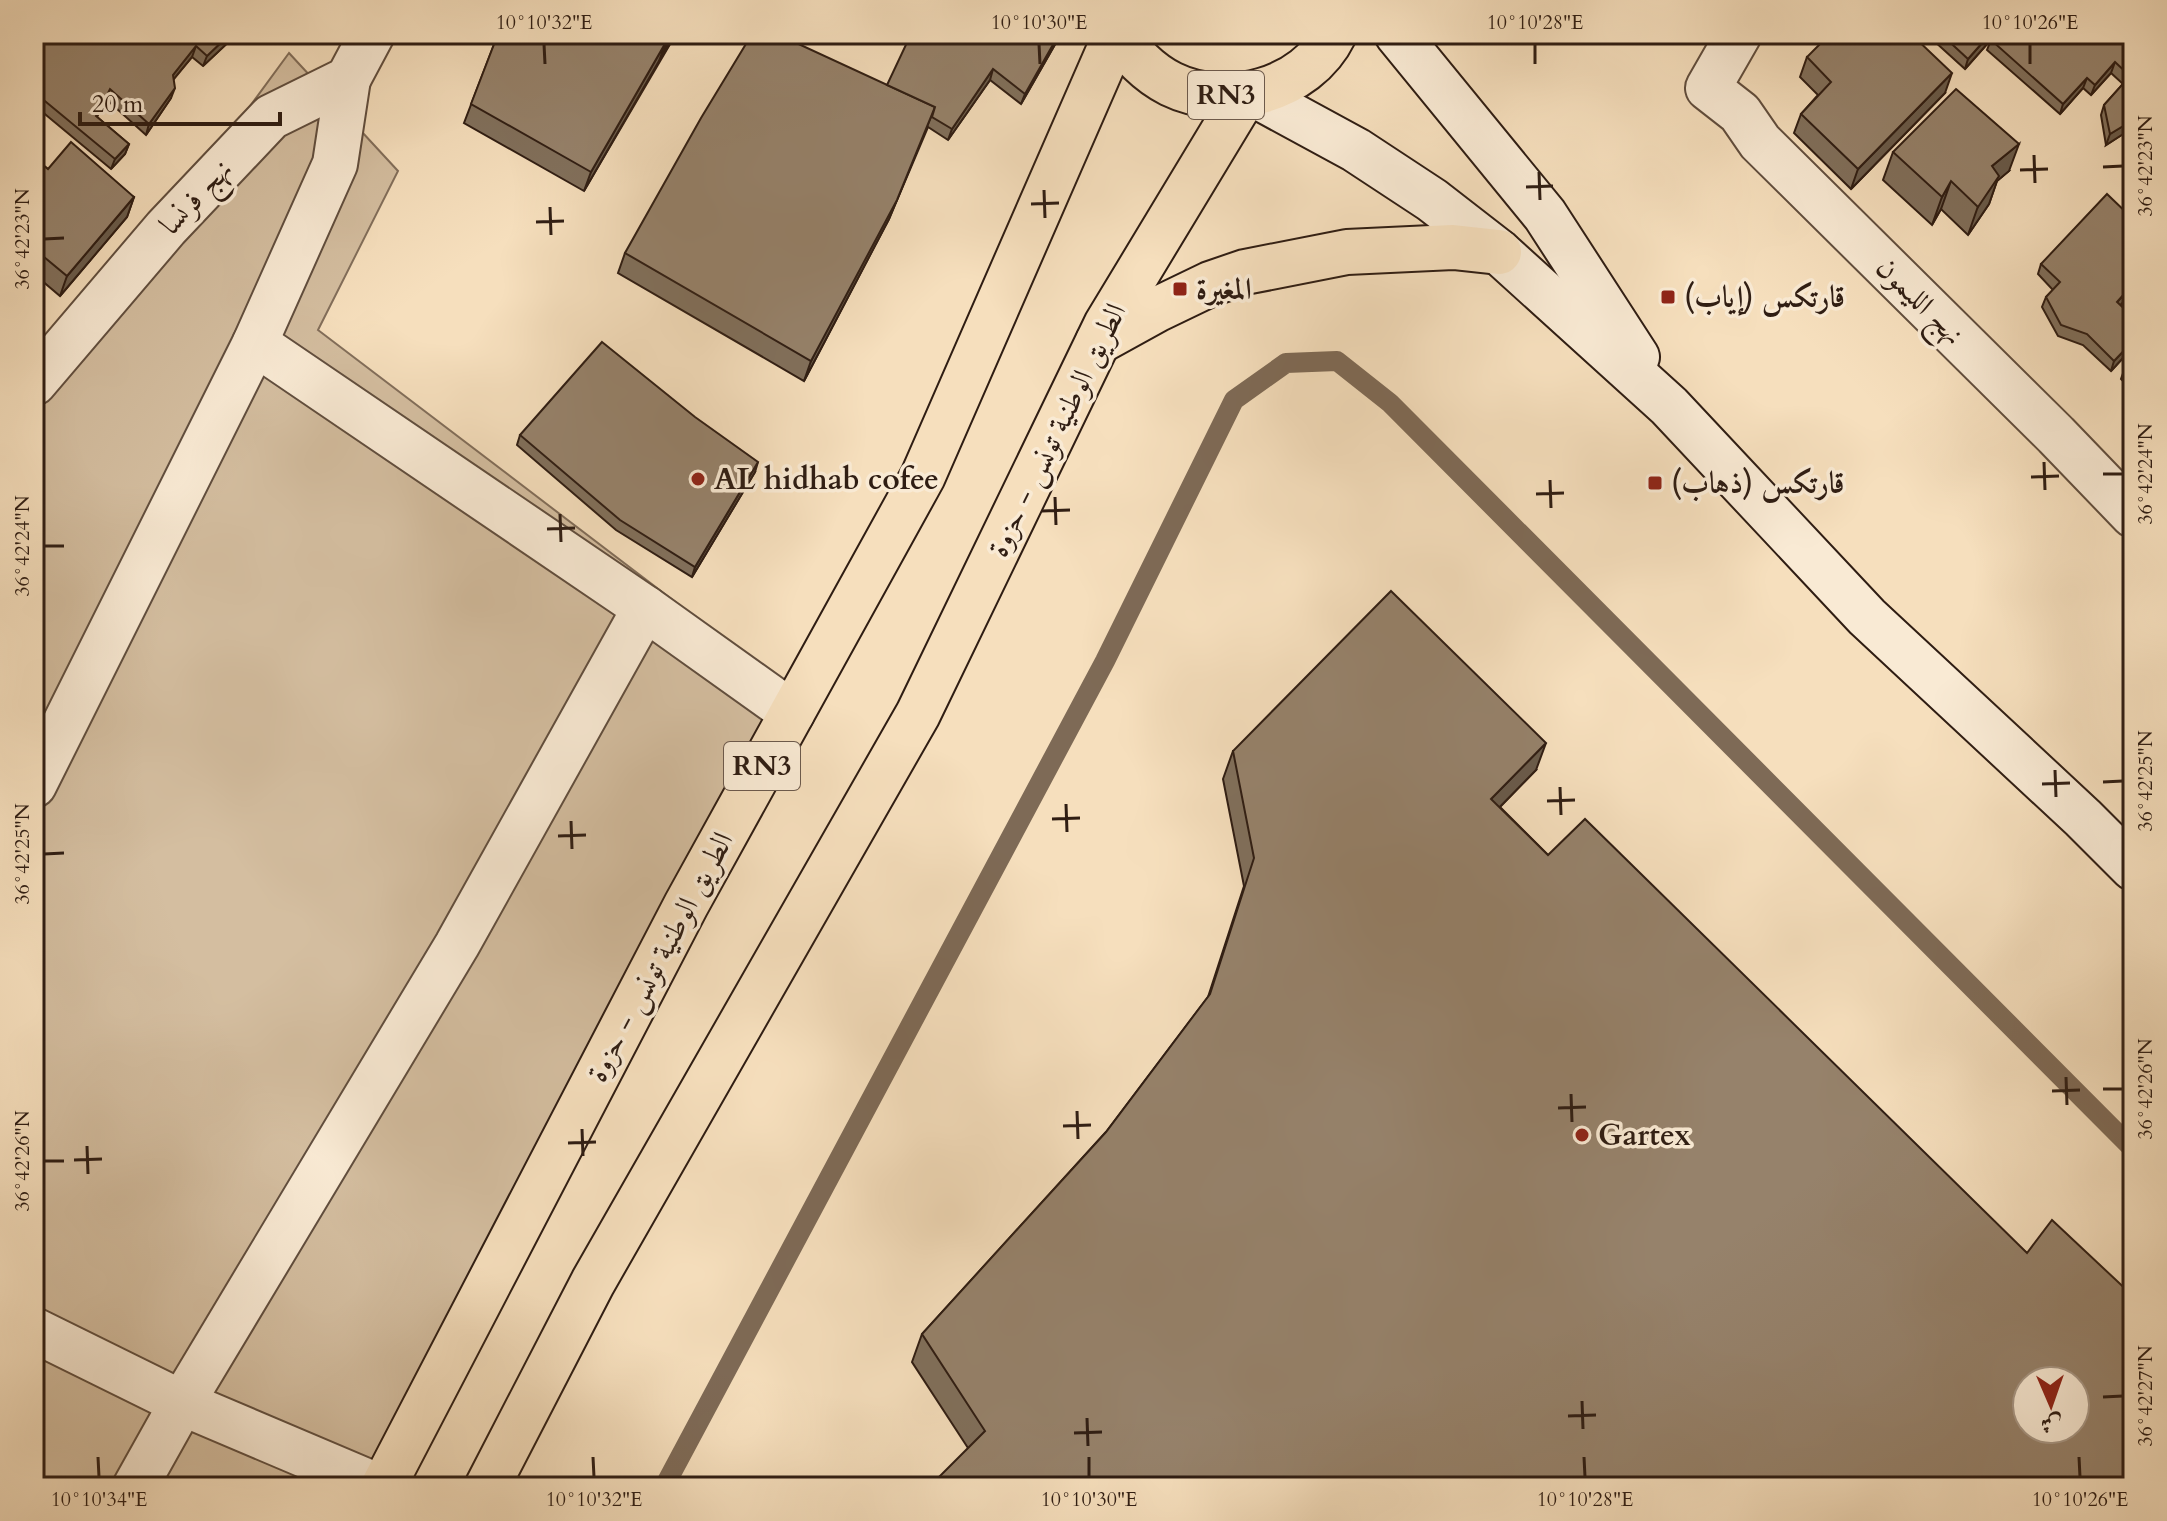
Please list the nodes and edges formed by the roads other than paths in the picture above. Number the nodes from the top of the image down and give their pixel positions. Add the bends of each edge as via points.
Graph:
1 (372, 34) edge
2 (1116, 34) edge
3 (1334, 34) edge
4 (1397, 34) edge
5 (1739, 34) edge
6 (348, 79) junction
7 (1249, 94) junction
8 (1499, 252) junction
9 (1098, 342) junction
10 (255, 343) junction
11 (34, 383) edge
12 (1669, 406) junction
13 (2133, 515) edge
14 (645, 608) junction
15 (792, 713) junction
16 (34, 785) edge
17 (2133, 868) edge
18 (34, 1330) edge
19 (182, 1403) junction
20 (135, 1487) edge
21 (382, 1487) edge
22 (487, 1487) edge

1 - 6 street
2 - 7 main road, RN3 via 1140,63 1172,84 1208,95
2 - 15 main road, الطريق الوطنية تونس - حزوة / RN3 via 923,476
3 - 7 main road, RN3 via 1310,65 1283,83
4 - 12 street via 1545,215
5 - 13 street, نهج الليمون via 1708,88 1740,113 1760,142
6 - 10 street via 335,164
6 - 11 street, نهج فرنسا via 271,117 166,228
7 - 8 street via 1356,150
7 - 9 main road, الطريق الوطنية تونس - حزوة / RN3
8 - 9 main road via 1453,247 1347,252 1245,272 1210,284
8 - 12 street
9 - 22 main road, الطريق الوطنية تونس - حزوة / RN3 via 918,714 593,1282
10 - 14 street
10 - 16 street
12 - 17 street via 1867,617
14 - 15 street
14 - 19 street via 457,945
15 - 21 main road, الطريق الوطنية تونس - حزوة / RN3
18 - 19 street
19 - 20 street
19 - 21 street

